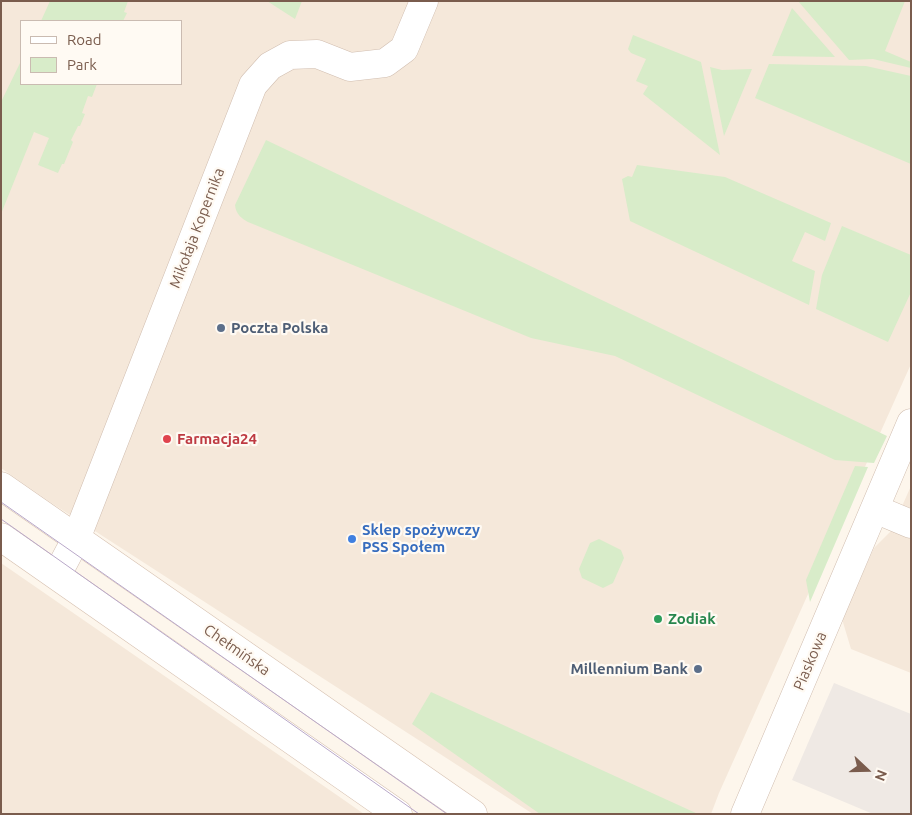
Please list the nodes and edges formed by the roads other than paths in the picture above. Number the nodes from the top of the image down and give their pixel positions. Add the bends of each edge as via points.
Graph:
1 (424, 1) edge
2 (911, 423) edge
3 (1, 486) edge
4 (875, 509) junction
5 (911, 524) edge
6 (1, 537) edge
7 (76, 538) junction
8 (57, 576) junction
9 (398, 814) edge
10 (473, 814) edge
11 (745, 814) edge

1 - 7 street, Mikołaja Kopernika via 404,49 385,62 350,66 317,54 290,55 270,66 253,85
2 - 4 street, Piaskowa
3 - 7 street, Chełmińska
4 - 5 street
4 - 11 street, Piaskowa
6 - 8 street
7 - 8 street, Mikołaja Kopernika
7 - 10 street, Chełmińska
8 - 9 street

